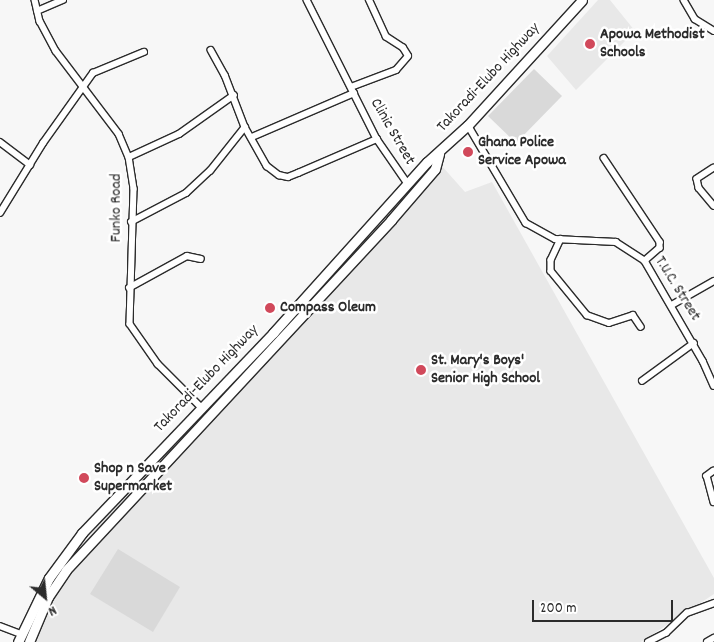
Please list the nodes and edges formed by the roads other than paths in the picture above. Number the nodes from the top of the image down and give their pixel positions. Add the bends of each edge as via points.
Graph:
1 (34, 0) edge
2 (64, 0) edge
3 (307, 0) edge
4 (369, 0) edge
5 (582, 0) edge
6 (684, 0) edge
7 (37, 11) junction
8 (714, 31) edge
9 (211, 50) dead end
10 (144, 52) dead end
11 (83, 87) junction
12 (353, 90) junction
13 (234, 95) junction
14 (468, 125) junction
15 (245, 127) junction
16 (252, 137) junction
17 (377, 138) junction
18 (0, 142) edge
19 (439, 154) junction
20 (129, 157) junction
21 (604, 158) dead end
22 (30, 165) junction
23 (714, 168) edge
24 (408, 184) junction
25 (714, 206) edge
26 (0, 214) edge
27 (132, 222) junction
28 (561, 239) junction
29 (201, 259) dead end
30 (645, 261) junction
31 (714, 281) edge
32 (129, 288) junction
33 (672, 305) junction
34 (641, 327) dead end
35 (694, 343) junction
36 (642, 381) dead end
37 (714, 386) edge
38 (201, 407) junction
39 (714, 471) edge
40 (714, 502) edge
41 (714, 604) edge
42 (0, 626) edge
43 (20, 638) edge
44 (714, 638) edge
45 (29, 642) edge
46 (648, 642) edge
47 (708, 642) edge

1 - 7 street, Funko Road
2 - 7 street
3 - 12 street, Clinic Street
4 - 12 street via 386,38 403,48 408,56 396,70
5 - 14 highway, Takoradi-Elubo Highway
6 - 8 street via 695,19
7 - 11 street, Funko Road via 56,52
9 - 13 street
10 - 11 street via 93,72
11 - 20 street, Funko Road via 119,134
11 - 22 street
12 - 16 street
12 - 17 street, Clinic Street
13 - 15 street
13 - 20 street via 179,134
14 - 19 highway, Takoradi-Elubo Highway
14 - 28 street, T.U.C. Street via 521,217 537,230
15 - 16 street
15 - 27 street via 210,171 186,193
16 - 17 street via 267,166 283,177
17 - 24 street, Clinic Street
18 - 22 street
19 - 24 highway, Takoradi-Elubo Highway via 427,162
19 - 45 highway, Takoradi-Elubo Highway via 435,169 391,220 66,570 48,597
20 - 27 street, Funko Road via 134,188
21 - 30 street via 660,242 660,248
22 - 26 street
23 - 25 street via 697,179 699,188
24 - 38 highway, Takoradi-Elubo Highway
27 - 32 street, Funko Road
28 - 30 street, T.U.C. Street via 616,242
28 - 34 street via 552,260 552,271 587,314 609,323 633,315
29 - 32 street via 187,256
30 - 33 street, T.U.C. Street
31 - 33 street
32 - 38 street, Funko Road via 128,315 134,333 158,364
33 - 35 street, T.U.C. Street
35 - 36 street
35 - 37 street, T.U.C. Street
38 - 43 highway, Takoradi-Elubo Highway via 82,533 49,578
39 - 40 street via 707,476
41 - 46 street via 687,613 666,634
42 - 43 street
44 - 47 street

